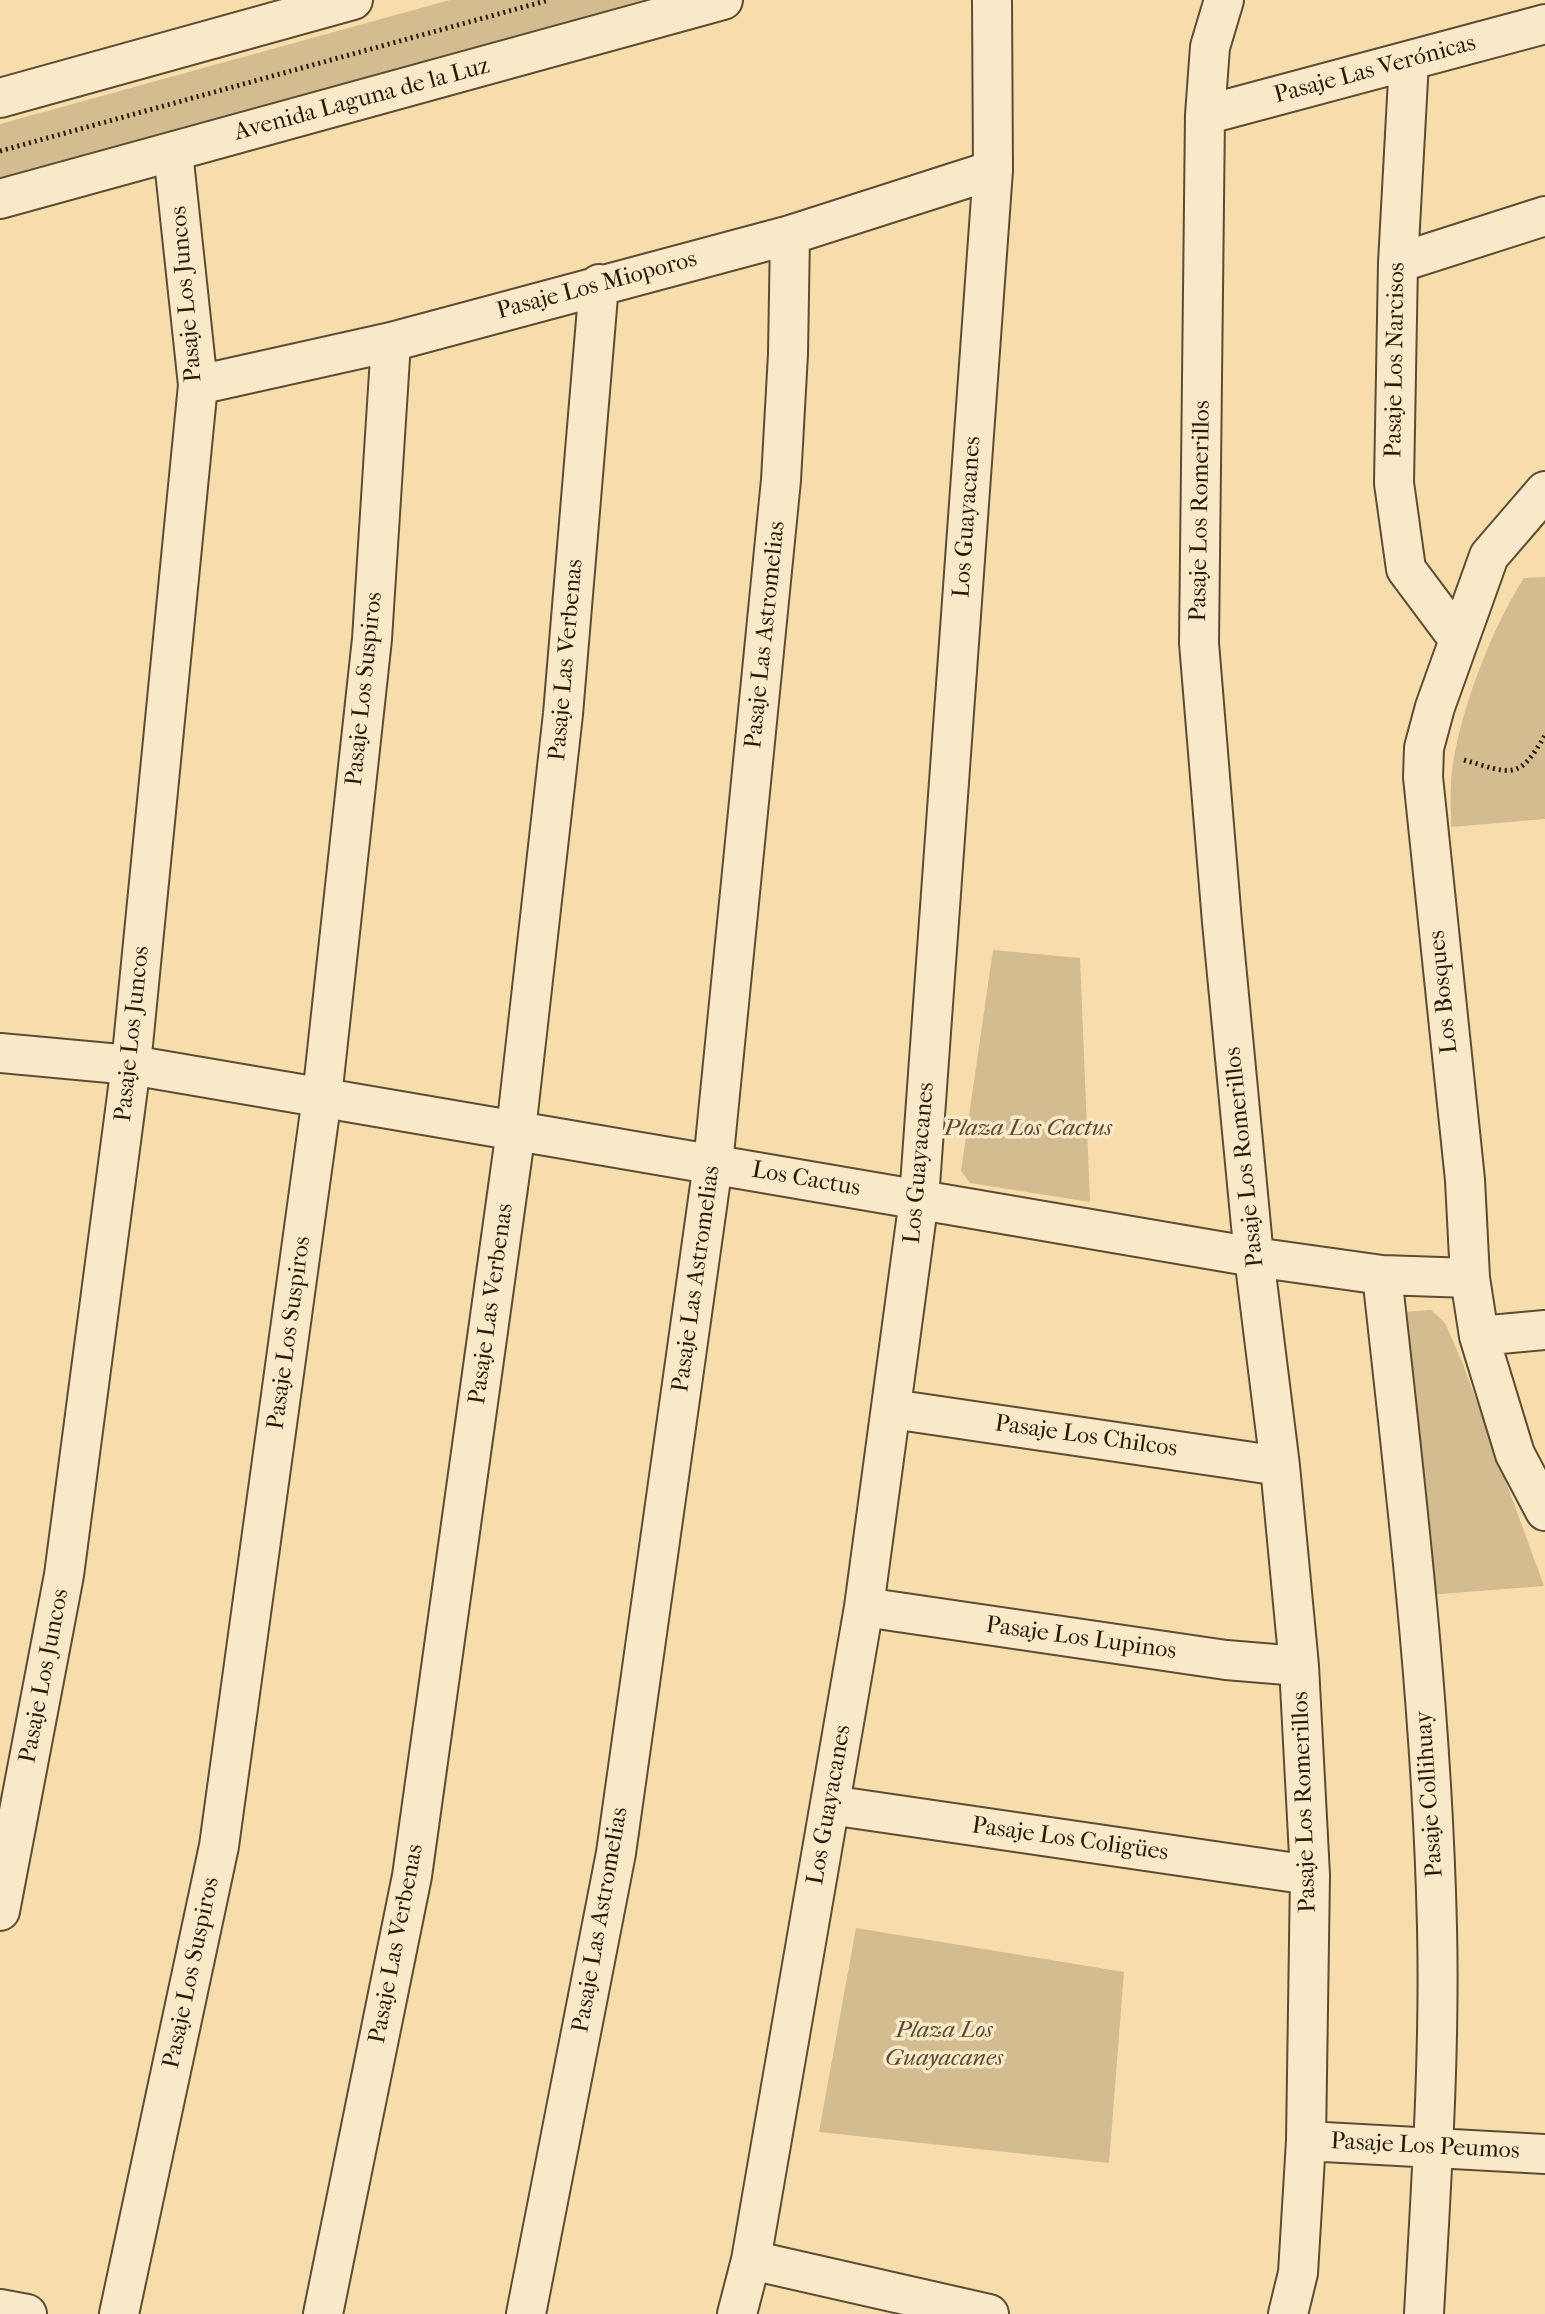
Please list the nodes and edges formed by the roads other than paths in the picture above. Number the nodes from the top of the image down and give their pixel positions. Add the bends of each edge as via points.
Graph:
1 (353, 0) edge
2 (723, 0) edge
3 (992, 0) edge
4 (1224, 0) edge
5 (1545, 24) edge
6 (1409, 61) junction
7 (0, 98) edge
8 (1205, 115) junction
9 (173, 152) junction
10 (993, 170) junction
11 (0, 199) edge
12 (1545, 216) edge
13 (790, 235) junction
14 (1398, 263) junction
15 (599, 284) junction
16 (391, 342) junction
17 (198, 385) junction
18 (1545, 491) edge
19 (1459, 640) junction
20 (0, 1053) edge
21 (131, 1065) junction
22 (322, 1097) junction
23 (516, 1130) junction
24 (713, 1164) junction
25 (919, 1199) junction
26 (1254, 1257) junction
27 (1382, 1275) junction
28 (1470, 1278) junction
29 (1545, 1330) edge
30 (1479, 1336) junction
31 (892, 1409) junction
32 (1280, 1466) junction
33 (1545, 1511) edge
34 (864, 1607) junction
35 (1299, 1666) junction
36 (830, 1805) junction
37 (1310, 1875) junction
38 (0, 1911) edge
39 (1306, 2141) junction
40 (1433, 2148) junction
41 (1545, 2154) edge
42 (751, 2260) junction
43 (0, 2309) edge
44 (27, 2314) edge
45 (119, 2314) edge
46 (323, 2314) edge
47 (526, 2314) edge
48 (737, 2314) edge
49 (989, 2314) edge
50 (1288, 2314) edge
51 (1424, 2314) edge

1 - 7 street
2 - 9 street, Avenida Laguna de la Luz
3 - 10 street, Los Guayacanes
4 - 8 street, Pasaje Los Romerillos via 1210,47
5 - 6 street, Pasaje Las Verónicas
6 - 8 street, Pasaje Las Verónicas
6 - 14 street, Pasaje Los Narcisos
8 - 26 street, Pasaje Los Romerillos via 1199,643
9 - 11 street, Avenida Laguna de la Luz
9 - 17 street, Pasaje Los Juncos
10 - 13 street, Pasaje Los Mioporos
10 - 25 street, Los Guayacanes
12 - 14 street
13 - 15 street, Pasaje Los Mioporos
13 - 24 street, Pasaje Las Astromelias via 781,480
14 - 19 street, Pasaje Los Narcisos via 1394,483 1406,569
15 - 16 street, Pasaje Los Mioporos
15 - 23 street, Pasaje Las Verbenas via 563,714
16 - 17 street, Pasaje Los Mioporos
16 - 22 street, Pasaje Los Suspiros via 372,639
17 - 21 street, Pasaje Los Juncos
18 - 19 street, Los Bosques via 1489,556
19 - 28 street, Los Bosques via 1424,748 1423,777 1465,1180
20 - 21 street, Los Cactus
21 - 22 street, Los Cactus
21 - 38 street, Pasaje Los Juncos via 64,1575
22 - 23 street, Los Cactus
22 - 45 street, Pasaje Los Suspiros via 219,1846
23 - 24 street, Los Cactus
23 - 46 street, Pasaje Las Verbenas via 412,1876
24 - 25 street, Los Cactus
24 - 47 street, Pasaje Las Astromelias via 616,1853
25 - 26 street, Los Cactus
25 - 31 street, Los Guayacanes
26 - 27 street, Los Cactus
26 - 32 street, Pasaje Los Romerillos
27 - 28 street, Los Cactus
27 - 40 street, Pasaje Collihuay via 1432,1788 1437,1930
28 - 30 street, Los Bosques
29 - 30 street
30 - 33 street, Los Bosques via 1515,1454
31 - 32 street, Pasaje Los Chilcos
31 - 34 street, Los Guayacanes
32 - 35 street, Pasaje Los Romerillos
34 - 35 street, Pasaje Los Lupinos
34 - 36 street, Los Guayacanes
35 - 37 street, Pasaje Los Romerillos
36 - 37 street, Pasaje Los Coligües
36 - 42 street, Los Guayacanes
37 - 39 street, Pasaje Los Romerillos
39 - 40 street, Pasaje Los Peumos
39 - 50 street, Pasaje Los Romerillos via 1298,2273
40 - 41 street, Pasaje Los Peumos
40 - 51 street, Pasaje Collihuay
42 - 48 street, Los Guayacanes
42 - 49 street
43 - 44 street

